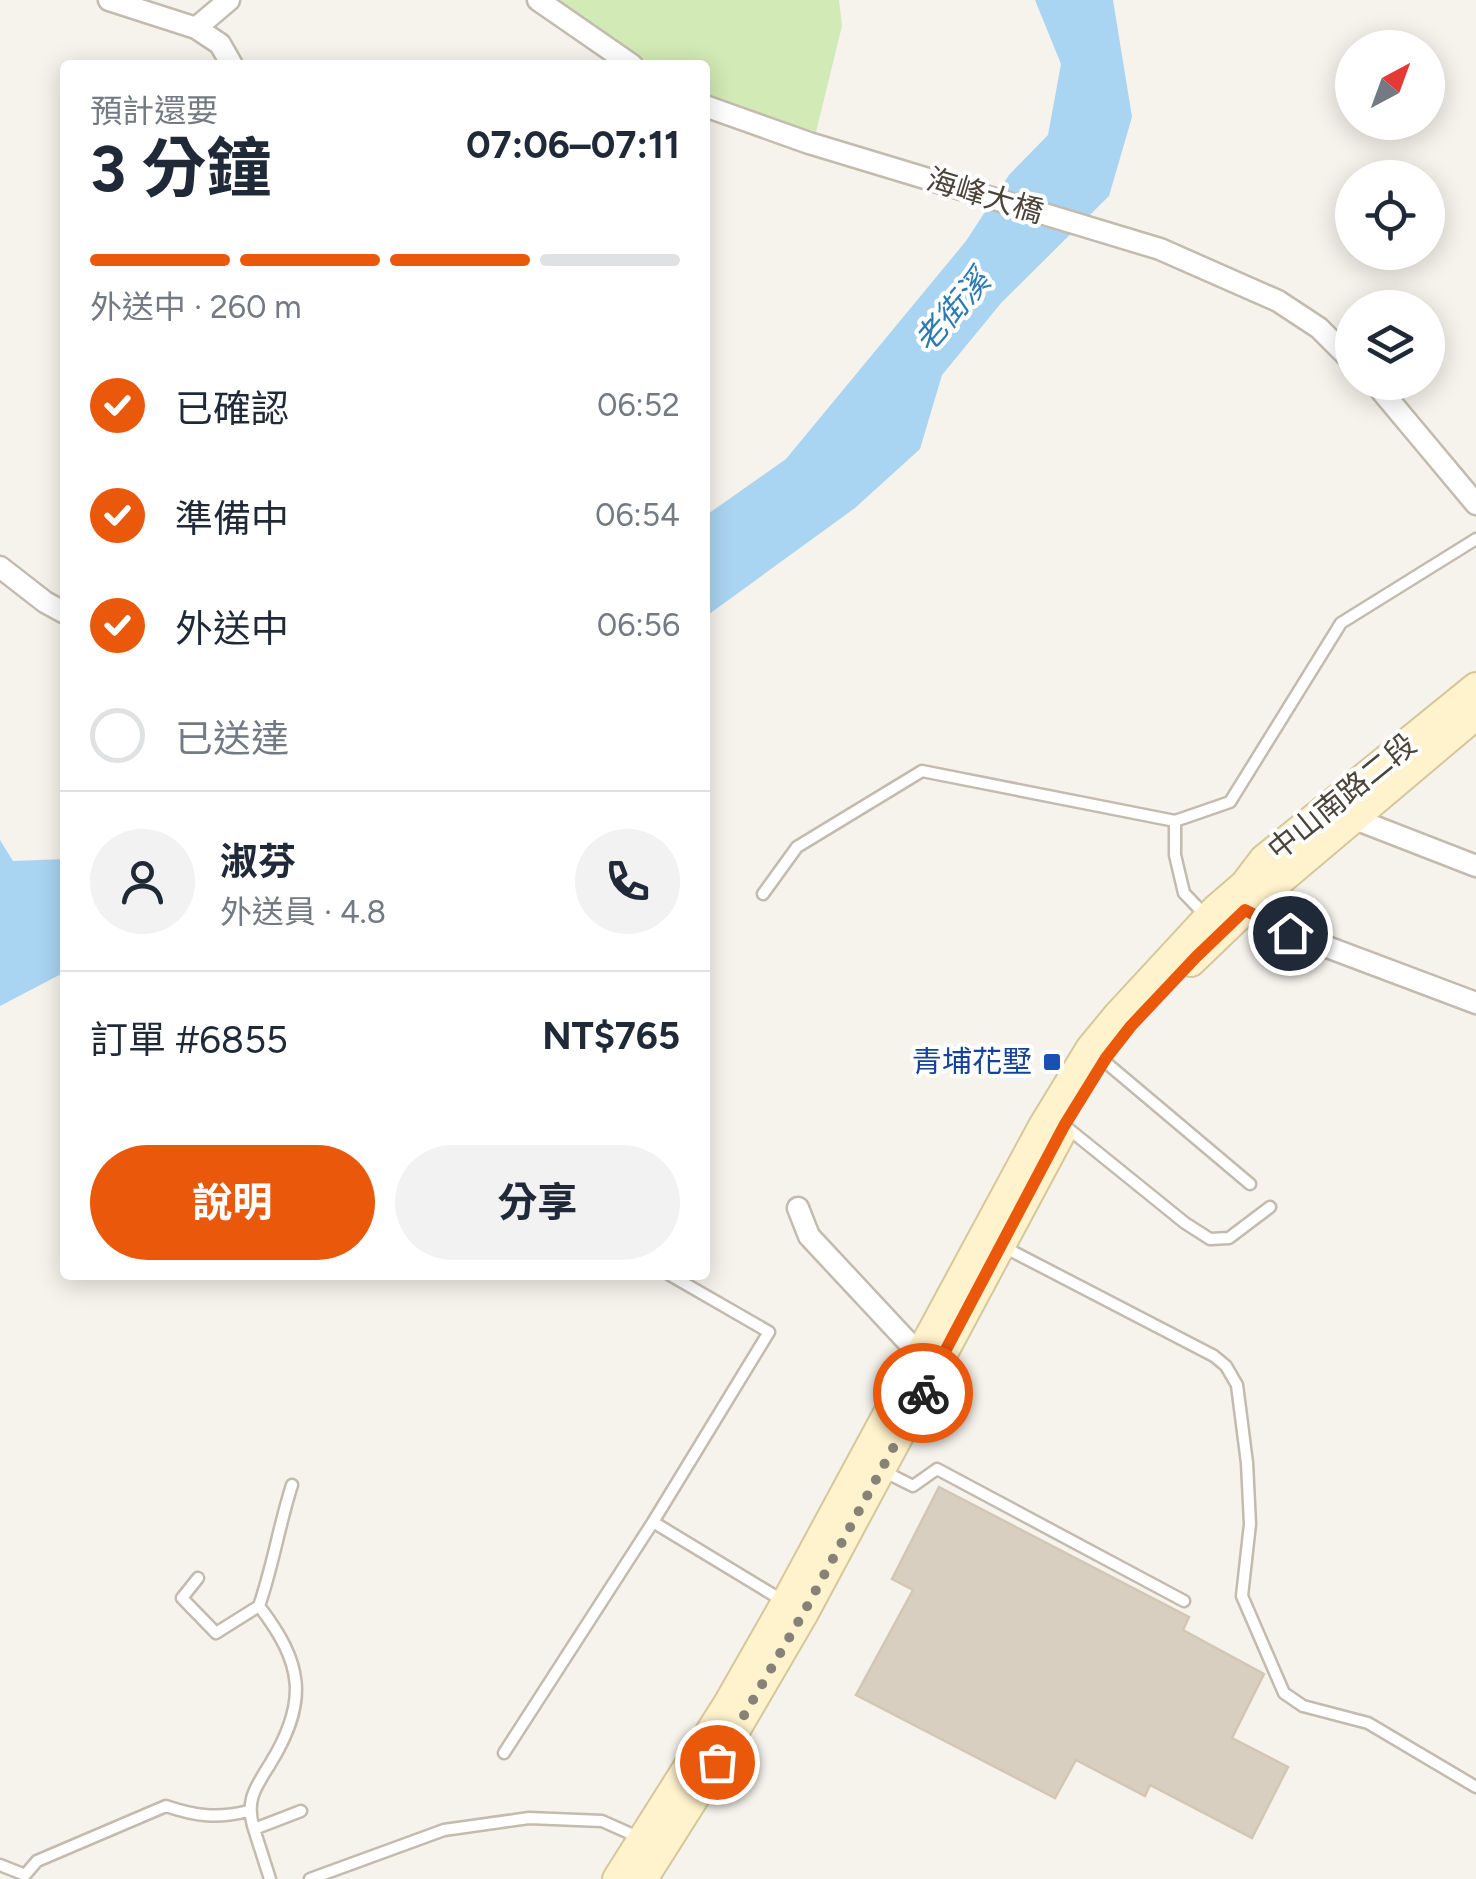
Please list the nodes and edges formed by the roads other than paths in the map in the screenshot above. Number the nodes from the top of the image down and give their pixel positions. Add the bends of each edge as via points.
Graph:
1 (109, 0) edge
2 (229, 0) edge
3 (538, 0) edge
4 (196, 28) junction
5 (229, 60) edge
6 (625, 60) edge
7 (710, 108) edge
8 (1335, 344) edge
9 (1389, 400) edge
10 (1476, 504) edge
11 (1476, 538) edge
12 (0, 566) edge
13 (60, 605) edge
14 (1476, 687) edge
15 (1476, 715) edge
16 (1356, 819) junction
17 (1175, 820) junction
18 (1476, 866) edge
19 (763, 894) dead end
20 (1245, 910) junction
21 (1208, 918) junction
22 (1476, 1003) edge
23 (1097, 1055) junction
24 (1064, 1126) junction
25 (1250, 1184) dead end
26 (798, 1208) dead end
27 (1270, 1208) dead end
28 (992, 1241) junction
29 (679, 1280) edge
30 (920, 1355) junction
31 (871, 1465) junction
32 (292, 1485) dead end
33 (653, 1522) junction
34 (198, 1578) dead end
35 (1184, 1601) dead end
36 (786, 1602) junction
37 (259, 1606) junction
38 (504, 1753) dead end
39 (1476, 1787) edge
40 (248, 1811) junction
41 (301, 1811) dead end
42 (254, 1828) junction
43 (650, 1844) junction
44 (0, 1864) edge
45 (270, 1879) edge
46 (310, 1879) edge
47 (617, 1879) edge
48 (643, 1879) edge

1 - 4 street
2 - 4 street
3 - 6 street
4 - 5 street via 220,44
7 - 8 street, 海峰大橋 via 1160,249 1278,300
9 - 10 street
11 - 17 lane via 1341,623 1230,802
12 - 13 street
14 - 21 main road, 中山南路二段 via 1264,859
15 - 16 main road, 中山南路二段
16 - 18 street
16 - 20 main road, 中山南路二段
17 - 19 lane via 922,772 797,848
17 - 21 lane via 1184,893
20 - 22 street
20 - 23 main road, 中山南路二段
21 - 23 main road, 中山南路二段
23 - 24 main road, 中山南路二段
23 - 25 lane
23 - 28 main road, 中山南路二段 via 1043,1126
24 - 27 lane via 1210,1239 1230,1238
24 - 28 main road, 中山南路二段
26 - 30 street via 809,1236
28 - 30 main road, 中山南路二段
28 - 31 main road, 中山南路二段
28 - 39 lane via 1226,1366 1238,1386 1247,1463 1250,1524 1242,1596 1284,1693 1303,1706 1368,1723
29 - 33 lane via 769,1332
30 - 31 main road, 中山南路二段
31 - 35 lane via 913,1486 937,1468
31 - 36 main road, 中山南路二段
31 - 43 main road, 中山南路二段 via 804,1612 717,1762
32 - 37 lane
33 - 36 lane
33 - 38 lane
34 - 37 lane via 182,1598 216,1633
36 - 43 main road, 中山南路二段
37 - 40 lane via 296,1668 294,1712
40 - 42 lane
40 - 44 lane via 194,1816 166,1806 37,1860 25,1875
41 - 42 lane
42 - 45 lane
43 - 46 lane via 602,1821 529,1818 444,1830
43 - 47 main road, 中山南路二段
43 - 48 main road, 中山南路二段

